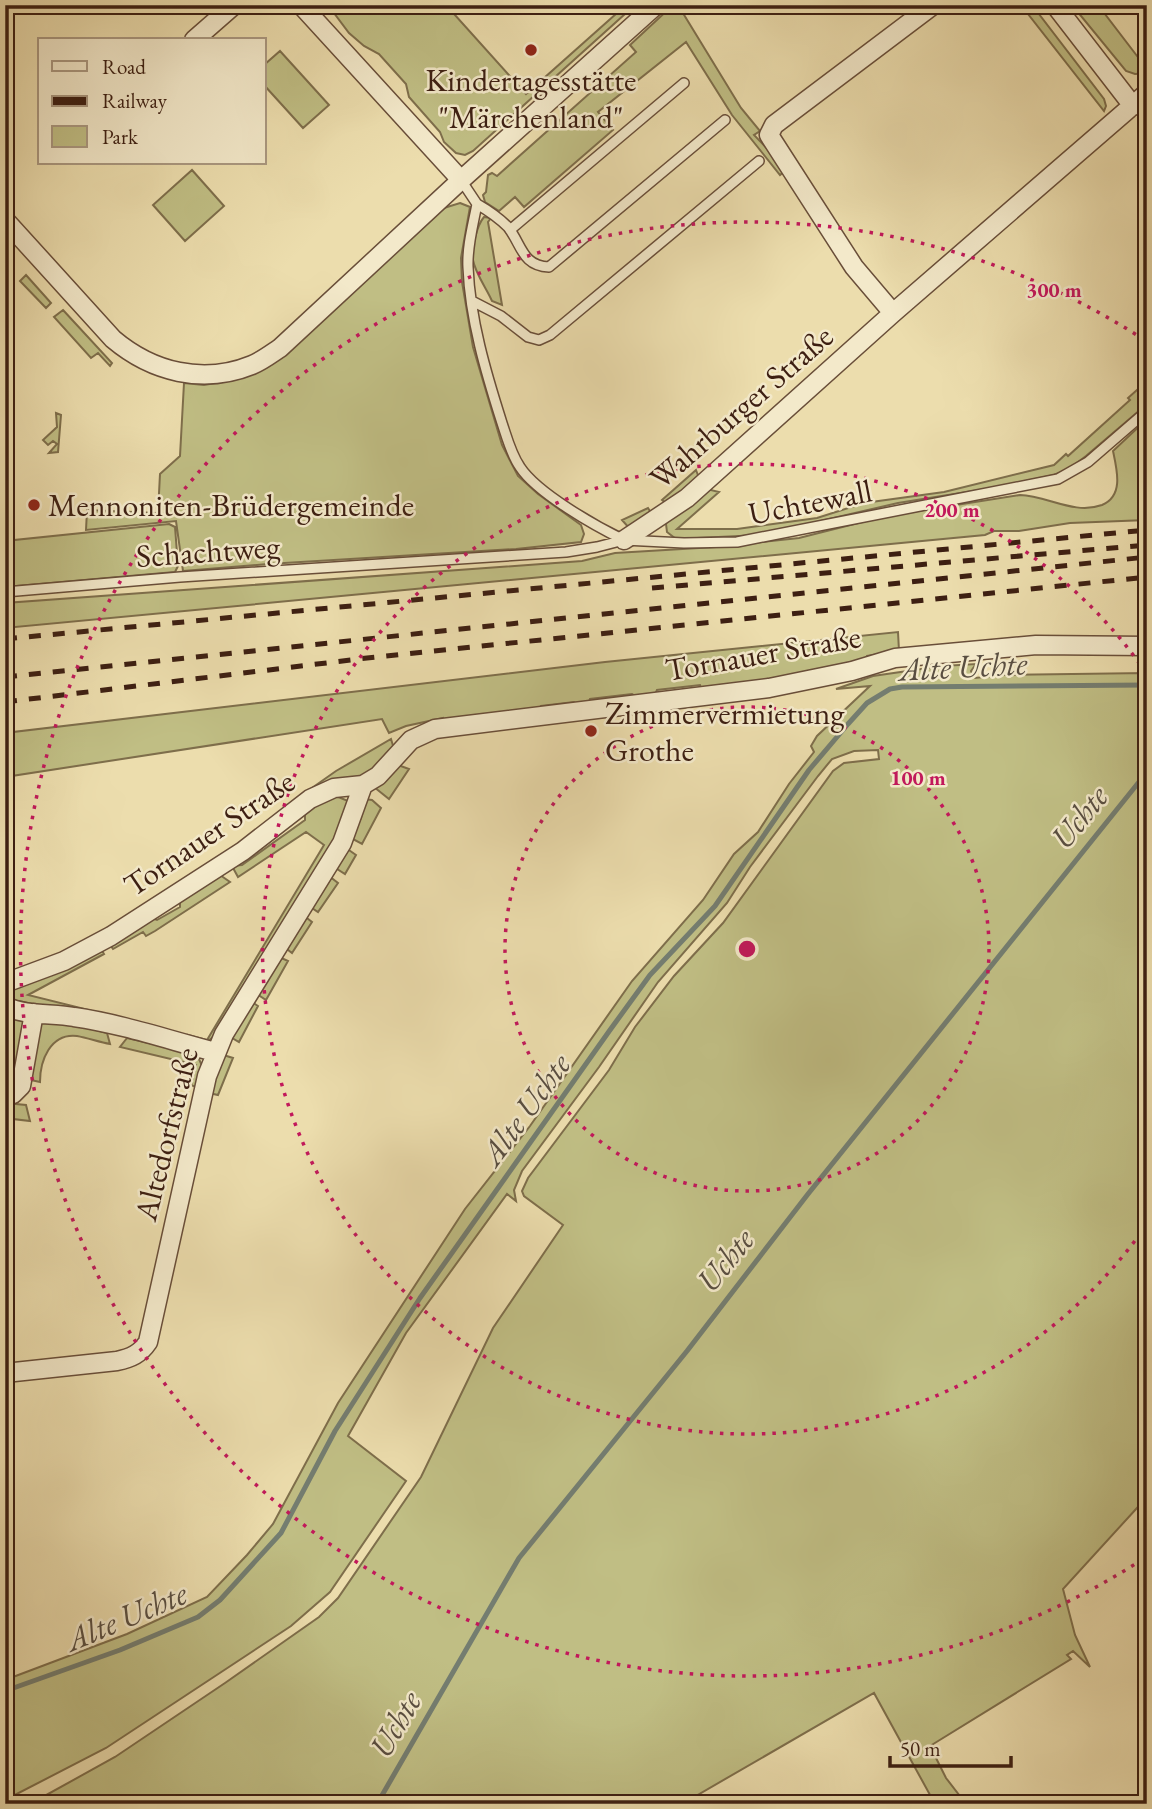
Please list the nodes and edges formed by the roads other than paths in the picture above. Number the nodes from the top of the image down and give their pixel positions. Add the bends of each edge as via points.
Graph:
1 (234, 5) edge
2 (301, 5) edge
3 (656, 5) edge
4 (933, 5) edge
5 (1055, 5) edge
6 (196, 38) edge
7 (684, 83) dead end
8 (1147, 93) edge
9 (1133, 106) junction
10 (725, 120) dead end
11 (760, 161) dead end
12 (461, 180) junction
13 (477, 204) junction
14 (5, 220) edge
15 (510, 230) junction
16 (472, 301) junction
17 (893, 313) junction
18 (1147, 411) edge
19 (624, 540) junction
20 (5, 592) edge
21 (1147, 646) edge
22 (363, 785) junction
23 (5, 984) edge
24 (5, 1006) edge
25 (34, 1013) junction
26 (215, 1052) junction
27 (5, 1096) edge
28 (5, 1373) edge

1 - 6 street
2 - 12 street
3 - 12 street
4 - 17 street via 774,125 769,135 854,267
5 - 9 street
7 - 15 lane
8 - 9 street, Wahrburger Straße
9 - 17 street, Wahrburger Straße
10 - 15 lane via 549,267 529,261
11 - 16 lane via 550,335 539,340 528,337
12 - 13 lane
12 - 14 street via 280,348 255,364 214,374 172,372 129,352
13 - 15 lane
13 - 16 lane via 468,266
16 - 19 lane via 498,410 520,468 566,506
17 - 19 street, Wahrburger Straße via 687,498
18 - 19 lane, Uchtewall via 1087,462 1040,484 737,542
19 - 20 lane, Schachtweg via 566,552
21 - 22 street, Tornauer Straße via 1036,645 895,658 769,688 435,729 411,740 378,776
22 - 23 street, Tornauer Straße via 322,792 243,851 111,936
22 - 26 street, Altedorfstraße via 342,844
24 - 25 street
25 - 26 street via 111,1024
25 - 27 street via 21,1086
26 - 28 street, Altedorfstraße via 148,1342 132,1357 117,1361

